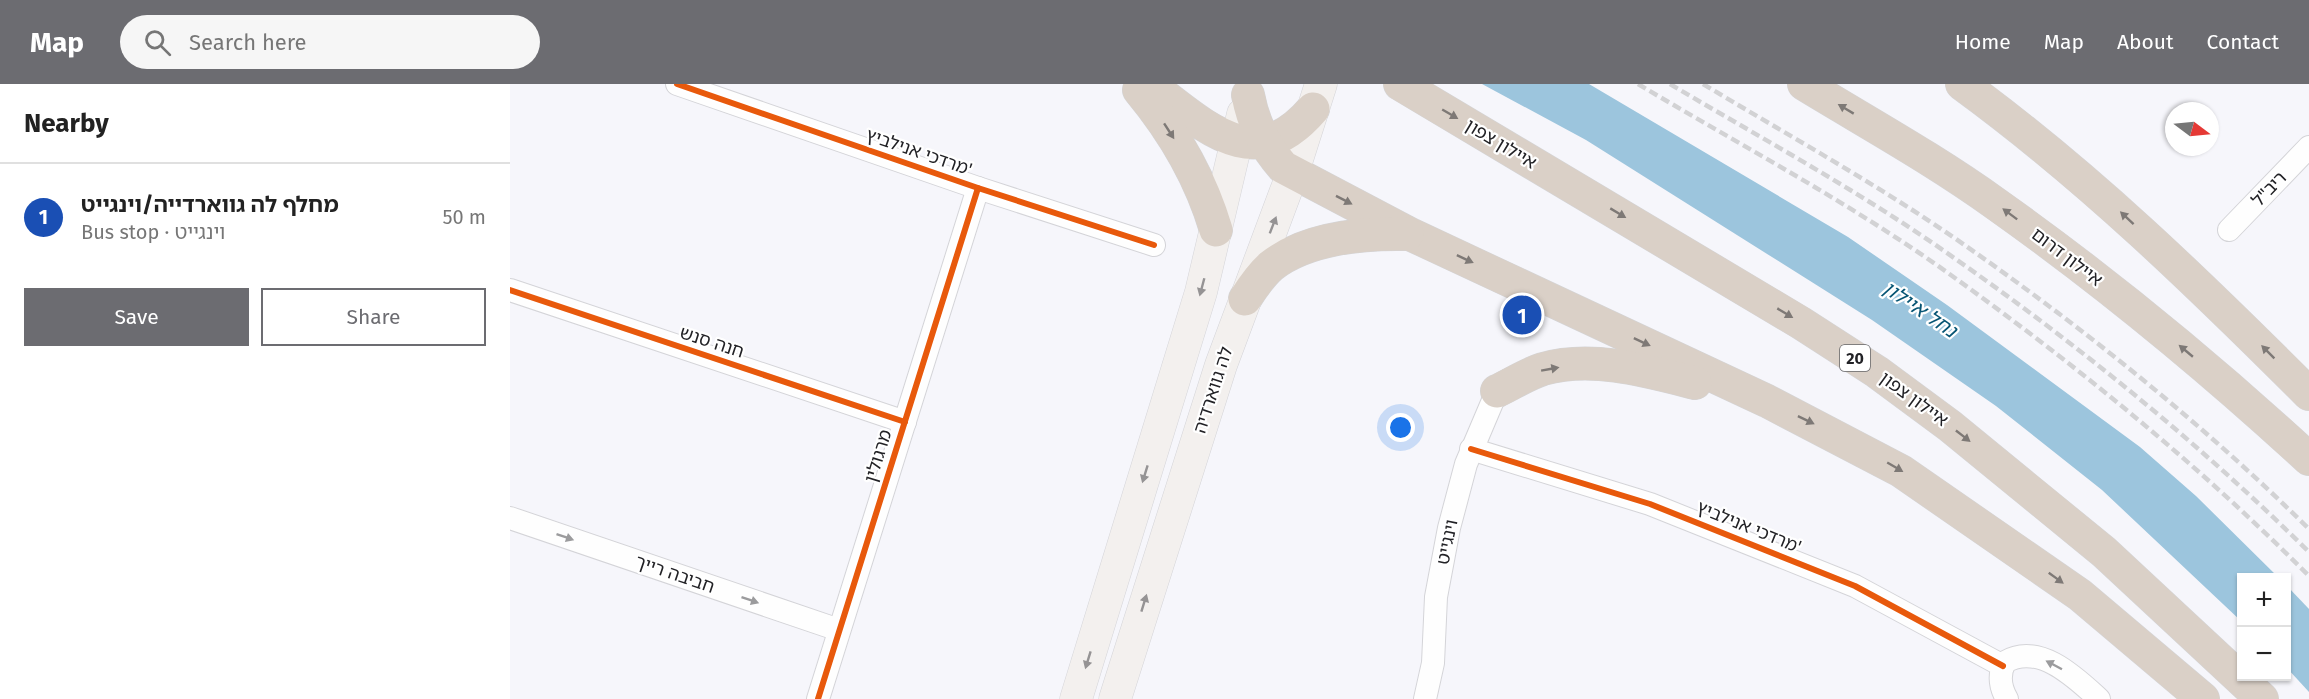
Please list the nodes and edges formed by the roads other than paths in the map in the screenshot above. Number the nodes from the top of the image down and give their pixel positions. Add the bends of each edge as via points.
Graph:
1 (677, 84) edge
2 (1134, 84) edge
3 (1149, 84) edge
4 (1400, 84) edge
5 (1804, 84) edge
6 (1962, 84) edge
7 (1249, 89) edge
8 (1318, 95) edge
9 (1251, 142) junction
10 (2309, 147) edge
11 (1293, 172) junction
12 (978, 188) junction
13 (1216, 230) junction
14 (2229, 230) dead end
15 (1412, 235) junction
16 (1154, 245) dead end
17 (510, 290) edge
18 (1245, 299) junction
19 (1497, 391) joint
20 (2309, 394) edge
21 (1767, 401) junction
22 (905, 422) junction
23 (1472, 449) junction
24 (2309, 459) edge
25 (510, 518) edge
26 (839, 630) junction
27 (2002, 666) junction
28 (818, 699) edge
29 (1076, 699) edge
30 (1115, 699) edge
31 (1425, 699) edge
32 (2007, 699) edge
33 (2099, 699) edge
34 (2203, 699) edge
35 (2262, 699) edge

1 - 12 street, מרדכי אנילביץ'
2 -> 13 highway via 1187,160
3 - 9 highway via 1207,126
4 -> 35 highway, איילון צפון / 20 via 1877,372 1996,462 2104,552
24 -> 5 highway, איילון דרום via 2205,367 2075,262 1953,175
20 -> 6 highway via 2125,215
7 - 9 highway via 1254,119
8 - 9 highway via 1291,131
8 - 11 main road, לה גווארדיה
9 - 11 highway
9 - 13 main road
10 - 14 street, ריב"ל
11 -> 15 highway
18 -> 11 main road, לה גווארדיה
12 - 16 street, מרדכי אנילביץ'
12 - 22 street, מרגולין
13 -> 29 main road via 1201,292
15 - 18 highway via 1379,234 1301,251 1271,266
15 -> 21 highway
17 - 22 street, חנה סנש
30 -> 18 main road, לה גווארדיה
19 -> 21 highway via 1542,370 1600,365 1640,369
19 - 23 street, וינגייט
21 -> 34 highway via 1901,471 1961,510 2080,595
22 - 26 street, מרגולין
23 - 27 street, מרדכי אנילביץ' via 1650,504 1856,586
23 - 31 street, וינגייט via 1439,577 1433,663
25 -> 26 street, חביבה רייך
26 - 28 street, מרגולין
27 - 32 street via 2000,688
33 -> 27 street via 2077,679 2043,659 2022,655

